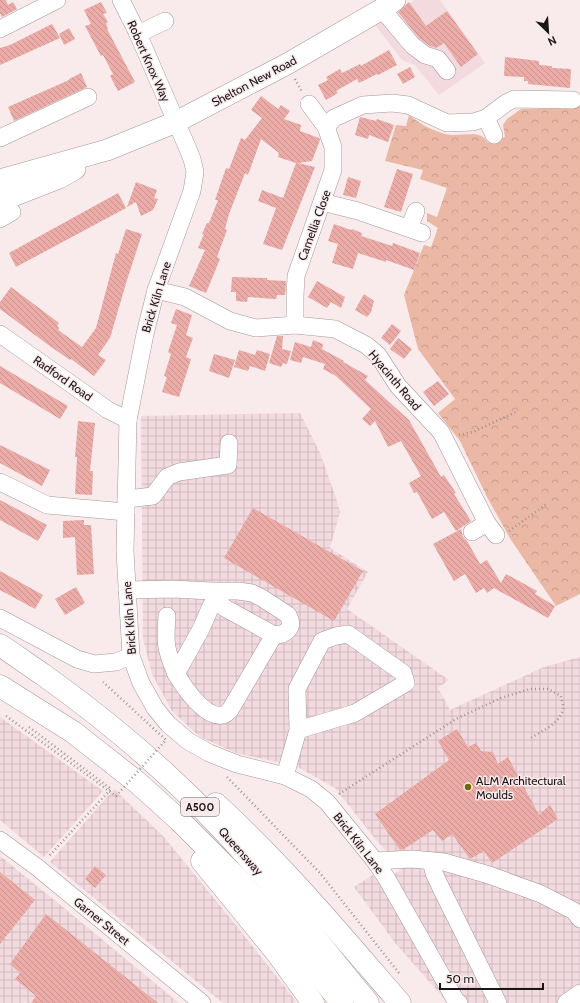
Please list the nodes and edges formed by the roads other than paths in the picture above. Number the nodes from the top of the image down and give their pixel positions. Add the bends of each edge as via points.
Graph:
1 (58, 0) edge
2 (121, 0) edge
3 (35, 5) edge
4 (389, 5) edge
5 (165, 21) dead end
6 (0, 29) edge
7 (138, 34) junction
8 (447, 71) dead end
9 (88, 97) dead end
10 (574, 100) dead end
11 (309, 104) road end
12 (486, 118) junction
13 (176, 122) junction
14 (326, 127) junction
15 (494, 135) dead end
16 (0, 138) edge
17 (107, 150) junction
18 (0, 180) edge
19 (322, 202) junction
20 (4, 211) edge
21 (416, 211) dead end
22 (156, 290) junction
23 (295, 324) junction
24 (0, 334) edge
25 (128, 420) junction
26 (229, 443) dead end
27 (0, 482) edge
28 (126, 505) junction
29 (472, 532) dead end
30 (127, 590) junction
31 (213, 596) junction
32 (168, 616) dead end
33 (0, 618) edge
34 (274, 635) junction
35 (0, 645) edge
36 (131, 656) junction
37 (176, 674) junction
38 (0, 686) edge
39 (78, 700) junction
40 (298, 730) junction
41 (73, 732) junction
42 (285, 776) junction
43 (0, 840) edge
44 (375, 861) junction
45 (431, 861) junction
46 (580, 919) edge
47 (580, 993) edge
48 (457, 1002) edge
49 (202, 1003) edge
50 (313, 1003) edge
51 (342, 1003) edge
52 (368, 1003) edge
53 (400, 1003) edge
54 (498, 1003) edge
55 (566, 1003) edge

1 - 3 street
2 - 7 street, Robert Knox Way
3 - 6 street
4 - 8 street via 412,45 425,55 438,59
4 - 13 main road, Shelton New Road via 287,64
5 - 7 street
7 - 13 street, Robert Knox Way
9 - 16 street
10 - 12 street via 514,99
11 - 14 street, Camellia Close
12 - 14 street via 473,122 447,123 408,105 392,103 363,105 334,118
12 - 15 street
13 - 17 main road, Shelton New Road
13 - 22 street, Brick Kiln Lane via 195,172 192,191
14 - 19 street, Camellia Close via 333,147 333,170
17 - 18 main road, Shelton New Road
17 - 20 main road, Shelton New Road
19 - 21 street via 416,230
19 - 23 street, Camellia Close via 296,276
22 - 23 street, Hyacinth Road via 185,297 230,321 256,328
22 - 25 street, Brick Kiln Lane via 144,334
23 - 29 street, Hyacinth Road via 335,329 366,345 378,355 398,386 441,432 492,529
24 - 25 street, Radford Road via 108,410
25 - 28 street, Brick Kiln Lane
26 - 28 street via 228,465 178,472 167,477 153,496
27 - 28 street via 48,505
28 - 30 street, Brick Kiln Lane
30 - 31 street via 173,589
30 - 36 street, Brick Kiln Lane
31 - 34 street via 225,608
31 - 34 street via 238,591 252,593 284,612 291,620 289,628 286,633
31 - 37 street via 201,629
32 - 37 street via 165,639
33 - 36 street via 77,659 94,664 116,662
34 - 37 street via 230,710 224,715 216,715 203,708
35 - 39 highway, Queensway / A500
36 - 42 street, Brick Kiln Lane via 141,683 155,708 168,724 188,741 208,753 238,764
38 - 41 highway, Queensway / A500
39 - 52 highway, Queensway / A500 via 161,769 221,828 291,907
39 - 53 highway via 136,737 237,823 293,880
40 - 40 street via 355,713 406,683 403,673 348,634 322,641 297,689
40 - 42 street
41 - 50 highway via 185,841 277,953
41 - 51 highway, Queensway / A500 via 138,783 202,842 265,910
42 - 44 street, Brick Kiln Lane via 311,789 327,802
43 - 49 street, Garner Street via 38,868
44 - 45 street
44 - 48 street, Brick Kiln Lane
45 - 46 street via 444,862 489,875 541,894 574,911
45 - 54 street via 440,886
47 - 55 street

